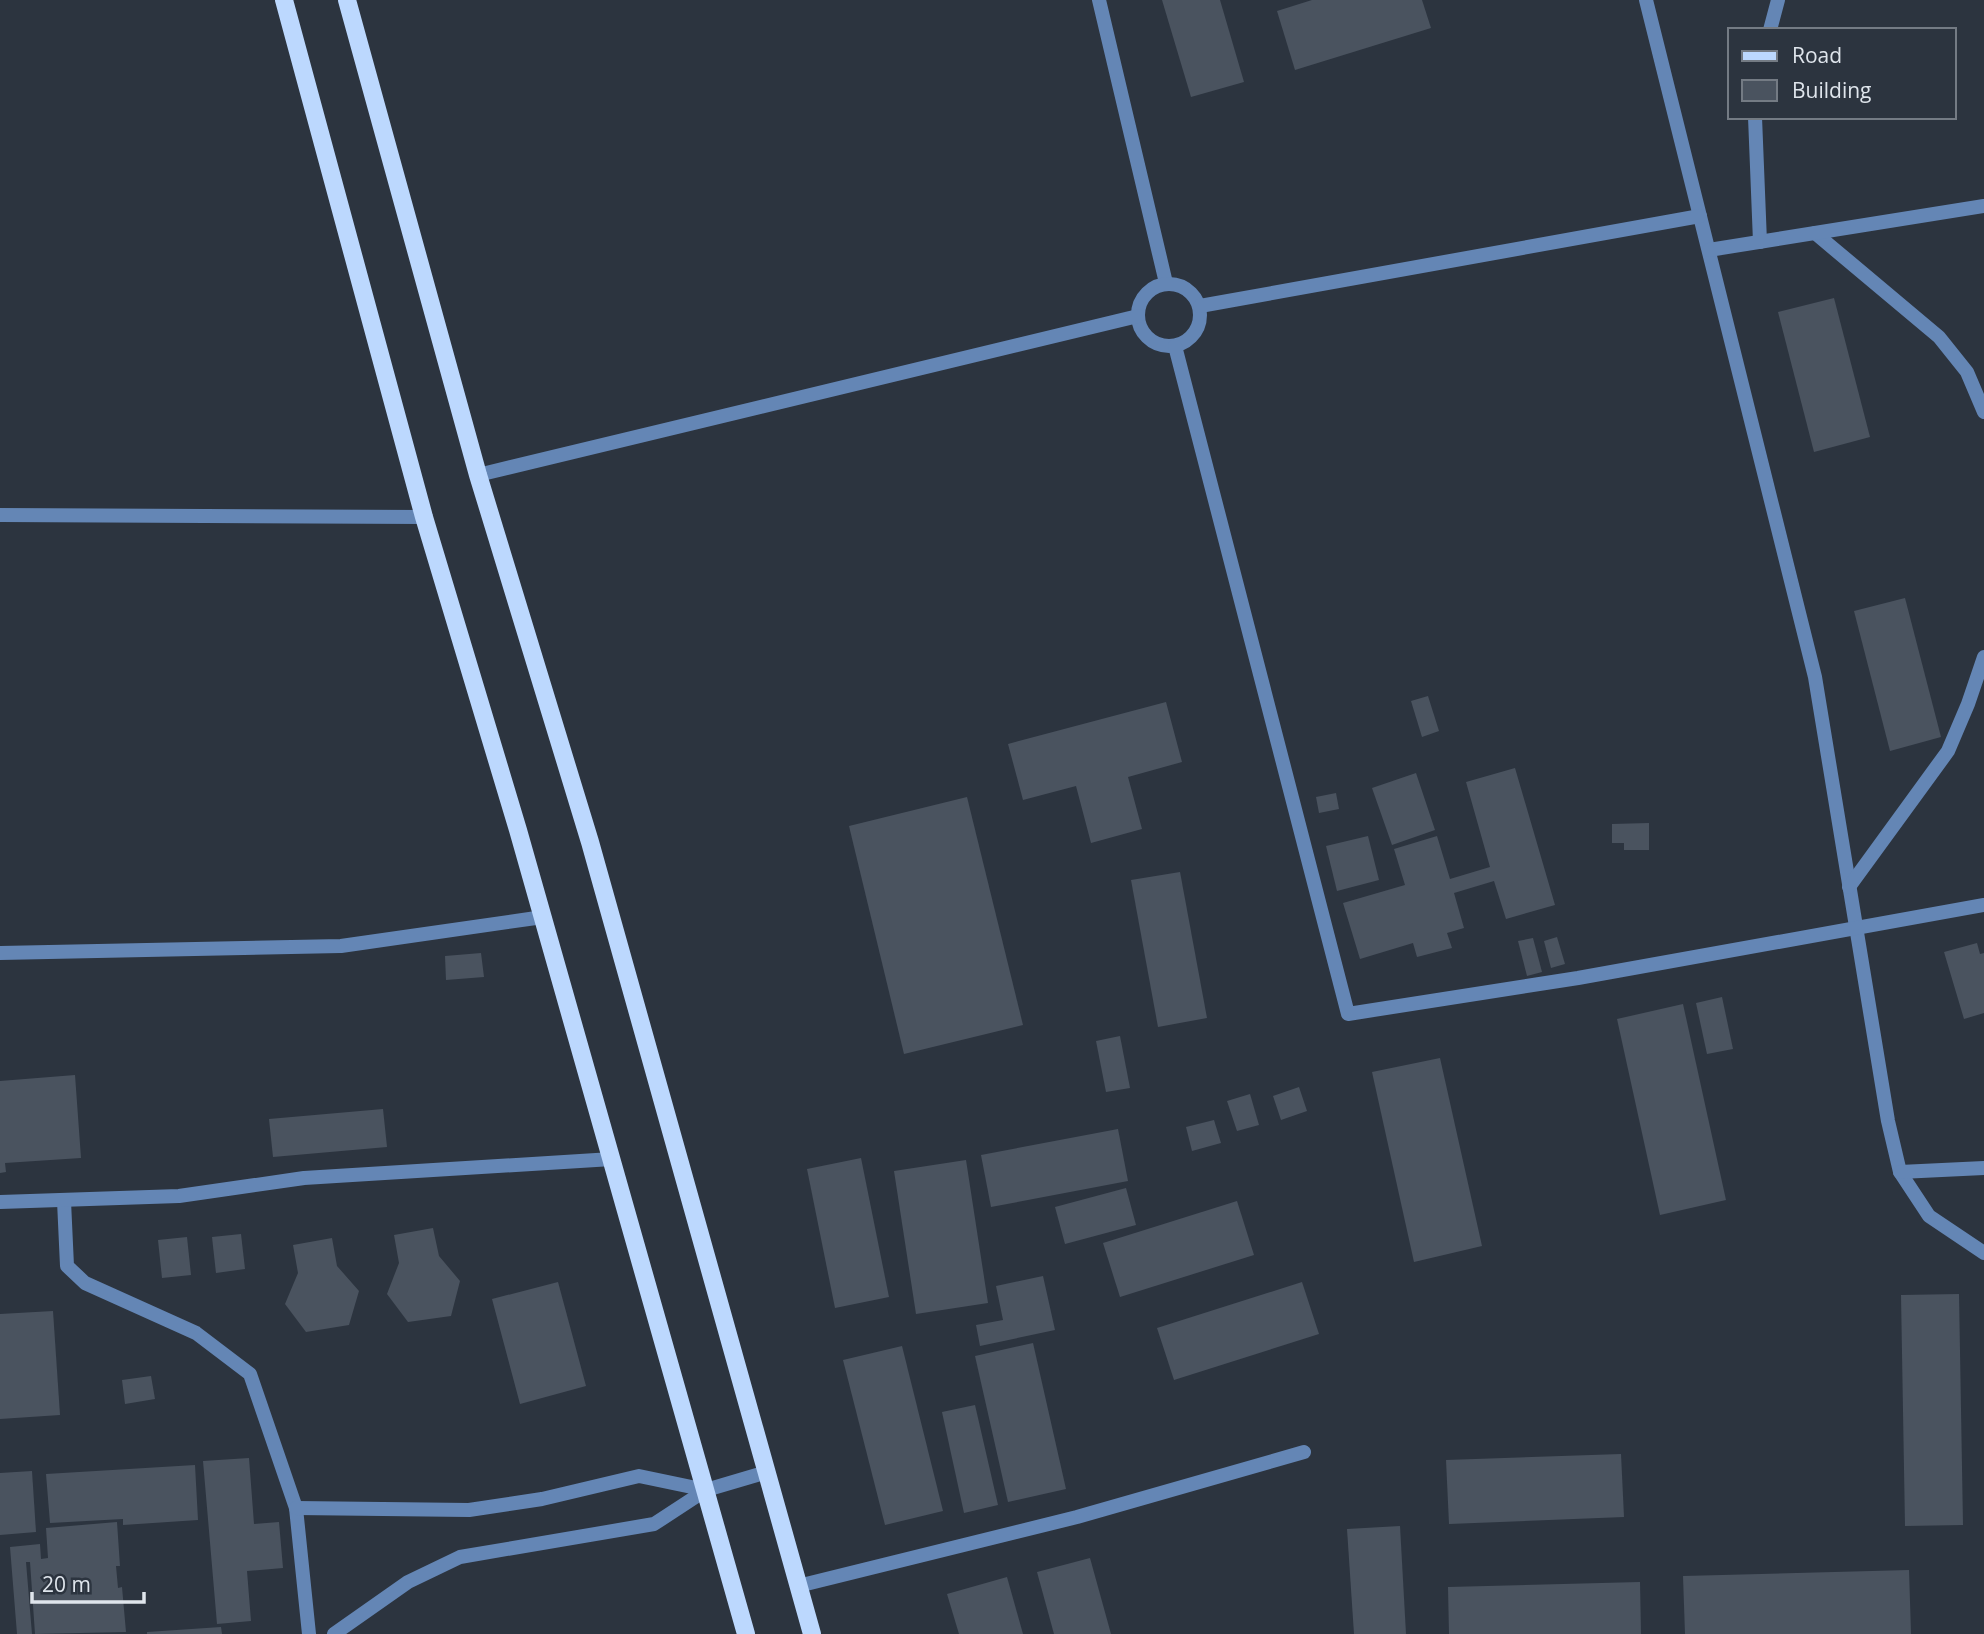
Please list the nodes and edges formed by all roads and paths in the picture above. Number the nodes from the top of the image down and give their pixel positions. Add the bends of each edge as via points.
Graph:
1 (284, 0) edge
2 (347, 0) edge
3 (1100, 0) edge
4 (1647, 0) edge
5 (1778, 0) edge
6 (1771, 28) edge
7 (1755, 119) edge
8 (1984, 206) edge
9 (1700, 216) junction
10 (1815, 233) junction
11 (1760, 242) junction
12 (1709, 250) junction
13 (1166, 283) junction
14 (1200, 306) junction
15 (1138, 316) junction
16 (1175, 346) junction
17 (1984, 412) edge
18 (478, 475) junction
19 (0, 515) edge
20 (424, 517) junction
21 (1984, 657) edge
22 (1849, 887) junction
23 (1984, 905) edge
24 (543, 917) junction
25 (1856, 929) junction
26 (0, 953) edge
27 (612, 1159) junction
28 (1984, 1168) edge
29 (1900, 1172) junction
30 (64, 1200) junction
31 (0, 1202) edge
32 (1984, 1253) edge
33 (1304, 1452) dead end
34 (767, 1472) junction
35 (706, 1490) junction
36 (296, 1508) junction
37 (799, 1586) junction
38 (309, 1634) edge
39 (334, 1634) edge
40 (746, 1634) edge
41 (812, 1634) edge

1 - 20 main road
2 - 18 main road
3 - 13 street
4 - 9 street
5 - 6 street
7 - 11 street
8 - 10 street
9 - 12 street
9 - 14 street
10 - 11 street
10 - 17 street via 1939,337 1967,372
11 - 12 street
12 - 22 street via 1815,677
13 - 14 street via 1180,284
13 - 15 street via 1151,289 1141,301
14 - 16 street via 1196,331
15 - 16 street via 1150,340
15 - 18 street
16 - 25 street via 1348,1014
18 - 34 main road via 590,842
19 - 20 street
20 - 24 main road
21 - 22 street via 1948,751
22 - 25 street
23 - 25 street
24 - 26 street via 341,946
24 - 27 main road
25 - 29 street
27 - 30 street via 304,1178 179,1196
27 - 35 main road
28 - 29 street
29 - 32 street via 1929,1216
30 - 31 street
30 - 36 street via 67,1266 85,1283 197,1333 250,1374
33 - 37 street via 1077,1517
34 - 35 street
34 - 37 main road
35 - 36 street via 639,1475 542,1499 469,1510
35 - 39 street via 654,1524 460,1557 408,1582
35 - 40 main road
36 - 38 street
37 - 41 main road

